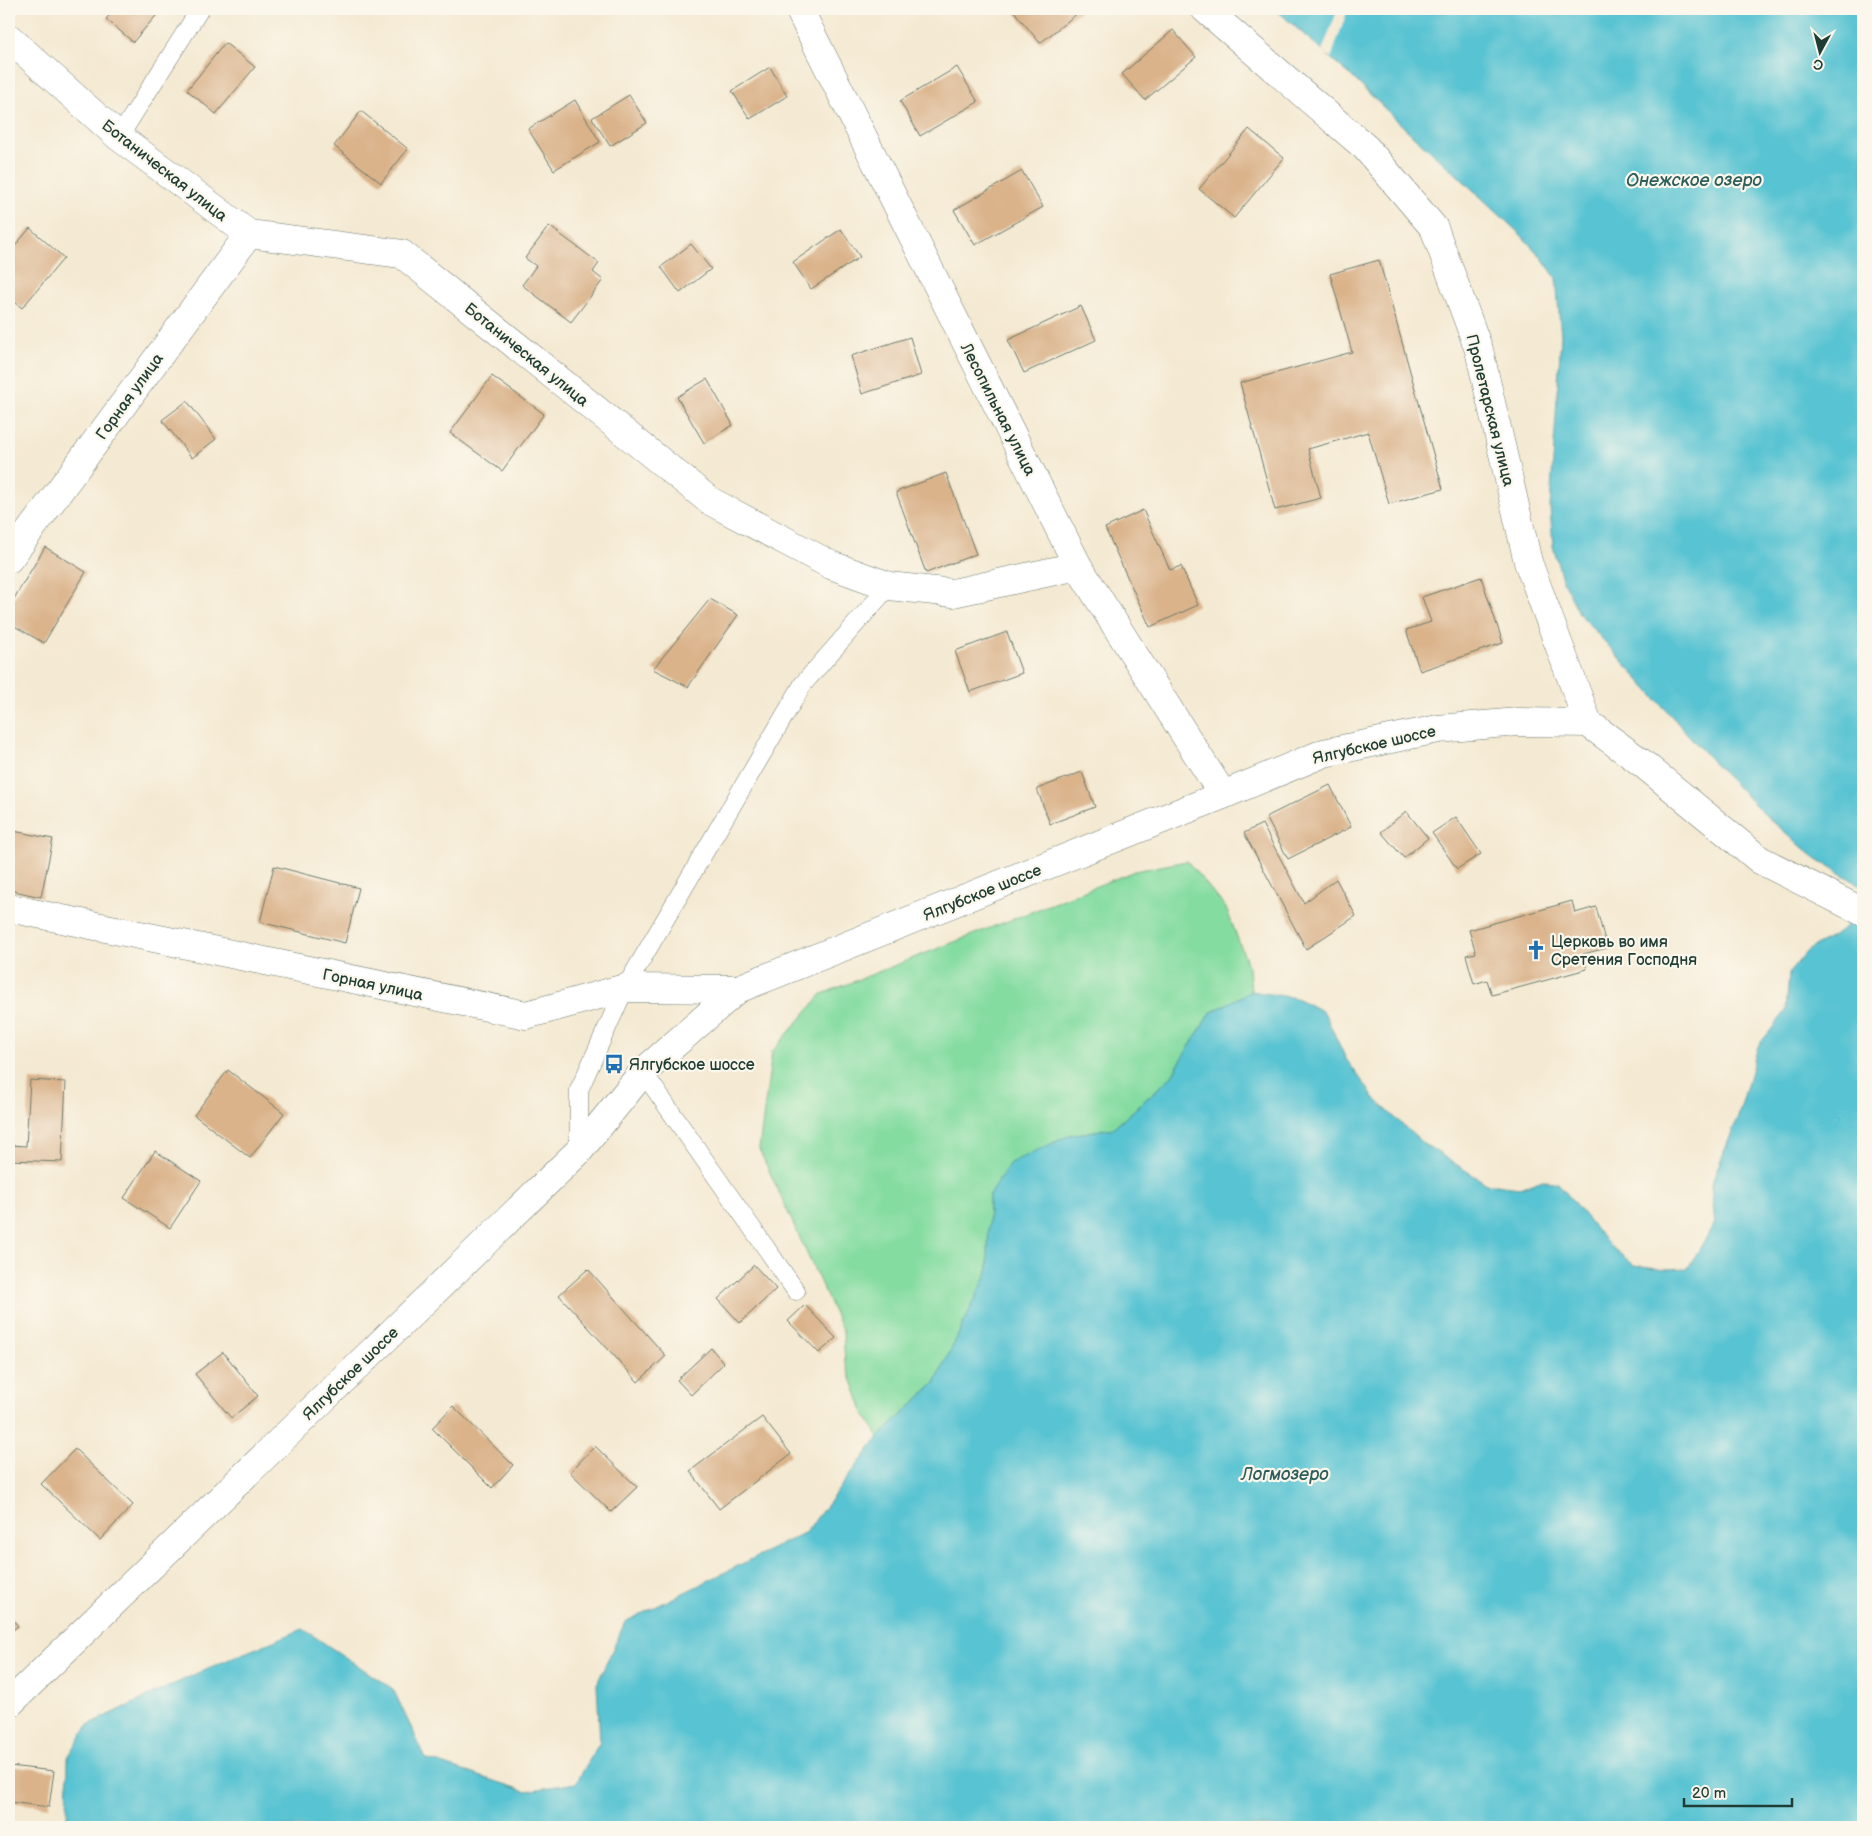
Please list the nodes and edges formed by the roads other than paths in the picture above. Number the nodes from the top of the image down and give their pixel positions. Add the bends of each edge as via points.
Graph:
1 (200, 9) edge
2 (799, 9) edge
3 (1205, 9) edge
4 (9, 38) edge
5 (119, 136) junction
6 (249, 234) junction
7 (9, 559) edge
8 (1078, 566) junction
9 (889, 586) junction
10 (1588, 723) junction
11 (1223, 795) junction
12 (1863, 912) edge
13 (11, 913) edge
14 (625, 988) junction
15 (738, 989) junction
16 (642, 1072) junction
17 (579, 1151) junction
18 (796, 1291) dead end
19 (10, 1700) edge

1 - 5 lane
2 - 8 street, Лесопильная улица
3 - 10 street, Пролетарская улица via 1366,148 1434,228 1479,350 1528,562
4 - 5 street, Ботаническая улица
5 - 6 street, Ботаническая улица
6 - 7 street, Горная улица
6 - 9 street, Ботаническая улица via 402,254 710,500 831,565
8 - 9 street, Ботаническая улица via 954,593
8 - 11 street, Лесопильная улица
9 - 14 lane via 803,684
10 - 11 street, Ялгубское шоссе via 1518,722 1438,729 1324,753
10 - 12 street via 1760,860
11 - 15 street, Ялгубское шоссе
13 - 14 street, Горная улица via 526,1015
14 - 15 street, Горная улица
14 - 17 lane via 579,1090
15 - 16 street, Ялгубское шоссе
16 - 17 street, Ялгубское шоссе
16 - 18 lane
17 - 19 street, Ялгубское шоссе

